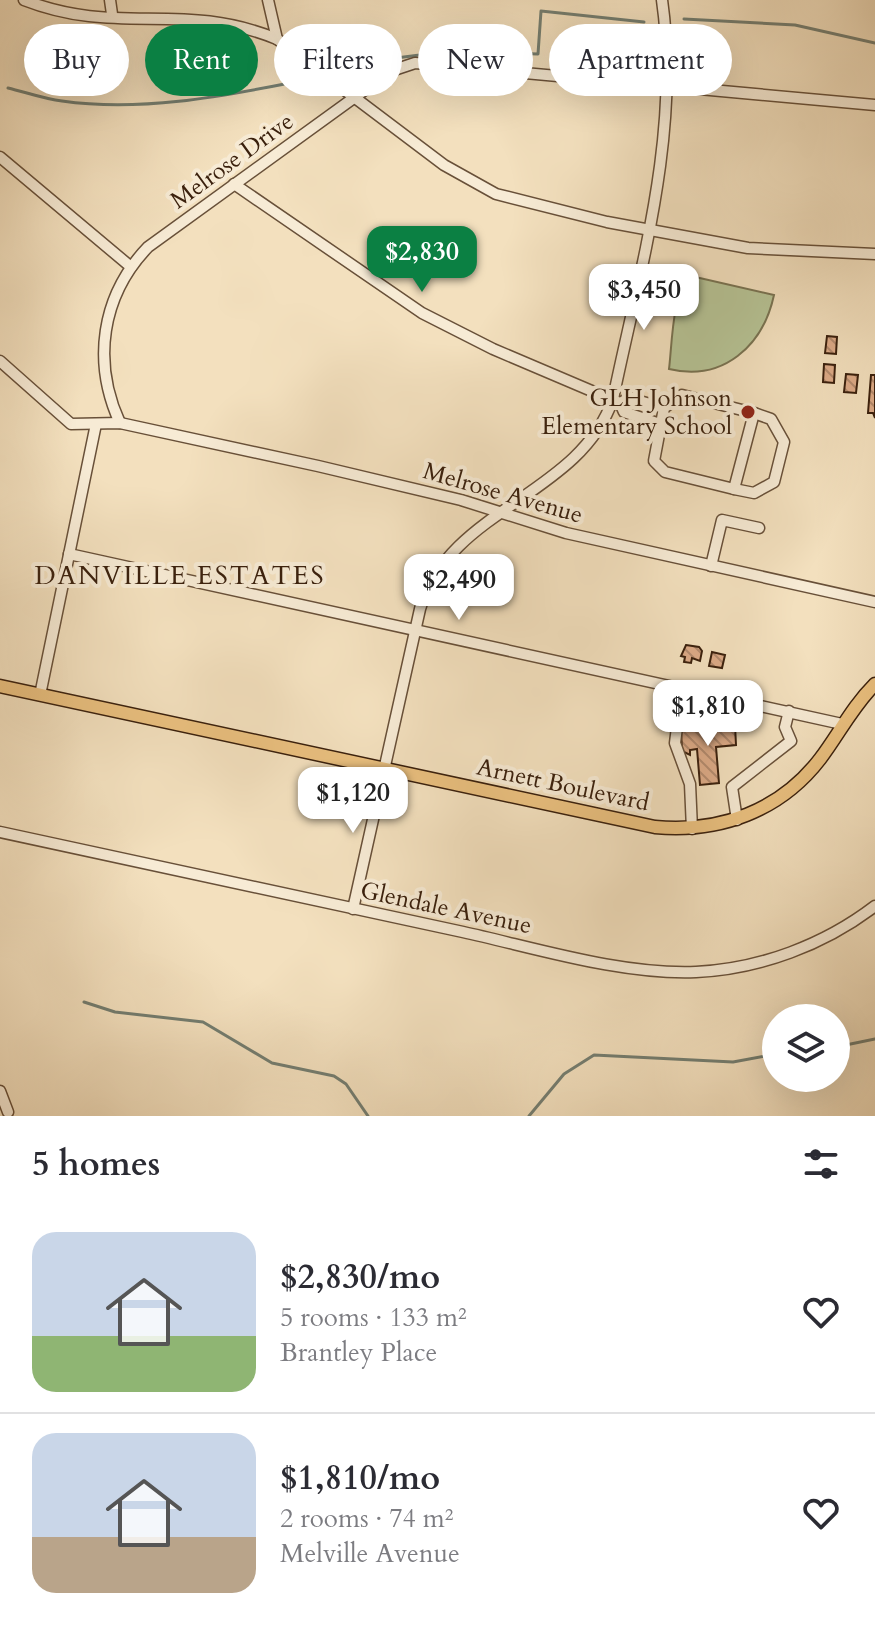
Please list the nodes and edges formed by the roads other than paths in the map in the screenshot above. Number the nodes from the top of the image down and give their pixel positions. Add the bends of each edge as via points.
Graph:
1 (24, 0) edge
2 (110, 0) edge
3 (662, 0) edge
4 (272, 2) edge
5 (163, 6) dead end
6 (203, 8) dead end
7 (112, 14) junction
8 (275, 24) edge
9 (664, 24) edge
10 (274, 37) edge
11 (402, 67) edge
12 (549, 74) edge
13 (732, 90) edge
14 (355, 96) joint
15 (667, 96) edge
16 (875, 105) edge
17 (0, 157) edge
18 (234, 184) junction
19 (647, 230) junction
20 (875, 254) edge
21 (131, 267) junction
22 (0, 361) edge
23 (617, 401) junction
24 (664, 408) junction
25 (754, 413) junction
26 (120, 423) junction
27 (96, 424) junction
28 (660, 424) junction
29 (734, 489) junction
30 (499, 513) junction
31 (759, 528) dead end
32 (69, 554) junction
33 (711, 566) junction
34 (875, 602) edge
35 (416, 630) junction
36 (875, 684) edge
37 (0, 686) edge
38 (682, 687) junction
39 (40, 695) junction
40 (789, 711) junction
41 (842, 724) junction
42 (386, 769) junction
43 (737, 820) junction
44 (692, 829) junction
45 (0, 832) edge
46 (875, 906) edge
47 (353, 909) junction
48 (0, 1091) edge
49 (8, 1115) edge

1 - 7 street via 63,12
2 - 7 street
3 - 9 street
4 - 8 street
5 - 7 street
6 - 10 street via 238,17
11 - 12 street, Melrose Drive via 415,63
13 - 16 street, Melrose Drive
14 - 18 street, Melrose Drive
14 - 19 street via 479,187 518,202
15 - 19 street
17 - 21 street
18 - 21 street, Melrose Drive via 148,247
18 - 23 street via 422,313
19 - 20 street via 779,252
19 - 23 street
21 - 26 street, Melrose Drive via 114,298 103,348 107,389
22 - 27 street via 66,422 79,427
23 - 24 street via 629,398
23 - 28 street via 624,412
23 - 30 street via 575,460
24 - 25 street via 682,395
24 - 28 street
25 - 29 street
25 - 29 street via 771,419 784,442 774,482 754,493
26 - 27 street
26 - 30 street, Melrose Avenue via 384,481
27 - 32 street
28 - 29 street via 653,453 659,467
30 - 33 street, Melrose Avenue
30 - 35 street via 461,541 438,567
31 - 33 street via 722,520
32 - 35 street
32 - 39 street
33 - 34 street, Melrose Avenue
35 - 38 street
35 - 42 street
36 - 41 main road, Arnett Boulevard
37 - 39 main road, Arnett Boulevard
38 - 40 street
38 - 44 street via 675,743 690,784
39 - 42 main road, Arnett Boulevard
40 - 41 street
40 - 43 street via 785,727 791,741 732,787
41 - 43 main road, Arnett Boulevard via 795,786
42 - 44 main road, Arnett Boulevard via 655,827
42 - 47 street
43 - 44 main road, Arnett Boulevard
45 - 47 street, Glendale Avenue
46 - 47 street, Glendale Avenue via 838,931 786,954 725,969 672,972
48 - 49 street

